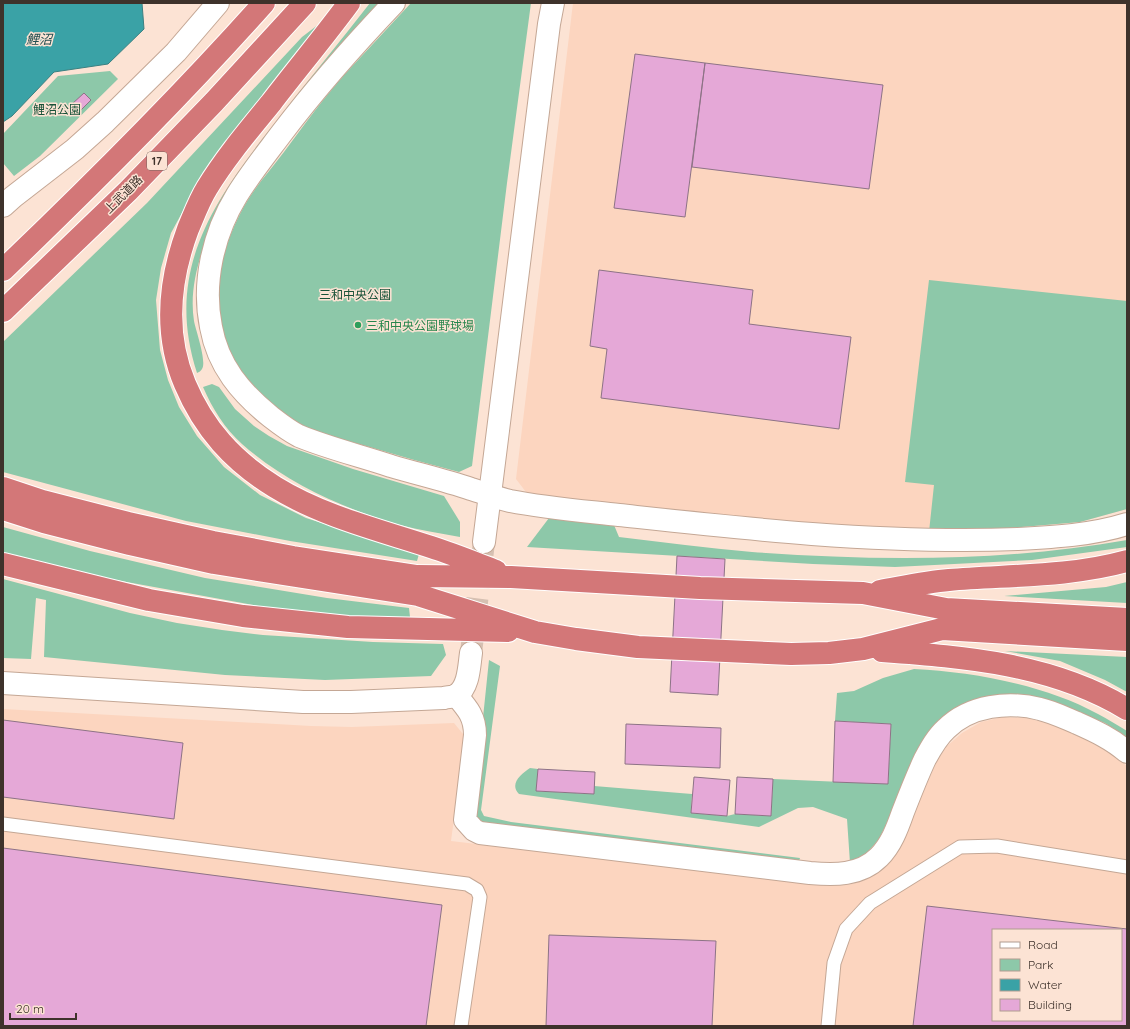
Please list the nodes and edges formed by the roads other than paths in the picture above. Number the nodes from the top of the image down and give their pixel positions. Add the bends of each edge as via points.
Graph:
1 (218, 3) edge
2 (264, 3) edge
3 (304, 3) edge
4 (350, 3) edge
5 (394, 3) edge
6 (553, 3) edge
7 (6, 197) edge
8 (3, 270) edge
9 (3, 311) edge
10 (3, 488) edge
11 (489, 495) junction
12 (3, 509) edge
13 (1127, 524) edge
14 (484, 542) tunnel mouth
15 (1127, 561) edge
16 (3, 564) edge
17 (511, 576) junction
18 (863, 593) junction
19 (1127, 619) edge
20 (535, 632) junction
21 (1127, 640) edge
22 (863, 649) junction
23 (471, 653) tunnel mouth
24 (3, 683) edge
25 (456, 695) junction
26 (1127, 709) edge
27 (1127, 752) edge
28 (3, 824) edge
29 (1127, 868) edge
30 (461, 1026) edge
31 (828, 1026) edge

1 - 7 street via 176,52 105,122 75,149
2 - 8 highway, 17 via 112,166
3 - 9 highway, 上武道路 / 17 via 139,180
4 - 17 highway via 228,156 197,206 178,258 170,300 179,370 209,429 226,449 275,487 317,508 374,530 432,547
5 - 11 street via 317,89 235,198 212,256 208,291 211,329 224,366 244,394 281,425 298,435 343,451
6 - 11 street
10 - 17 highway via 42,501 128,523 293,557 417,576
11 - 13 street via 555,508 727,527 883,540 1044,538 1086,534
11 - 14 street
12 - 20 highway via 44,522 214,563 418,595
15 - 18 highway via 1049,574 948,580
16 - 20 highway via 149,600 243,616 348,627
17 - 18 highway via 700,588
18 - 19 highway via 946,609
20 - 22 highway via 576,640 638,647 791,654
21 - 22 highway via 942,629
22 - 26 highway via 942,655 1005,664 1081,685
23 - 25 street via 466,682
24 - 25 street via 303,702 444,698
25 - 27 street via 474,720 465,820 474,830 480,833 810,873 854,872 878,858 891,842 923,765 939,736 947,728 976,711 1023,705 1042,709 1101,734
28 - 30 lane via 466,884 477,890 480,897
29 - 31 lane via 997,846 960,848 870,903 846,929 834,963

